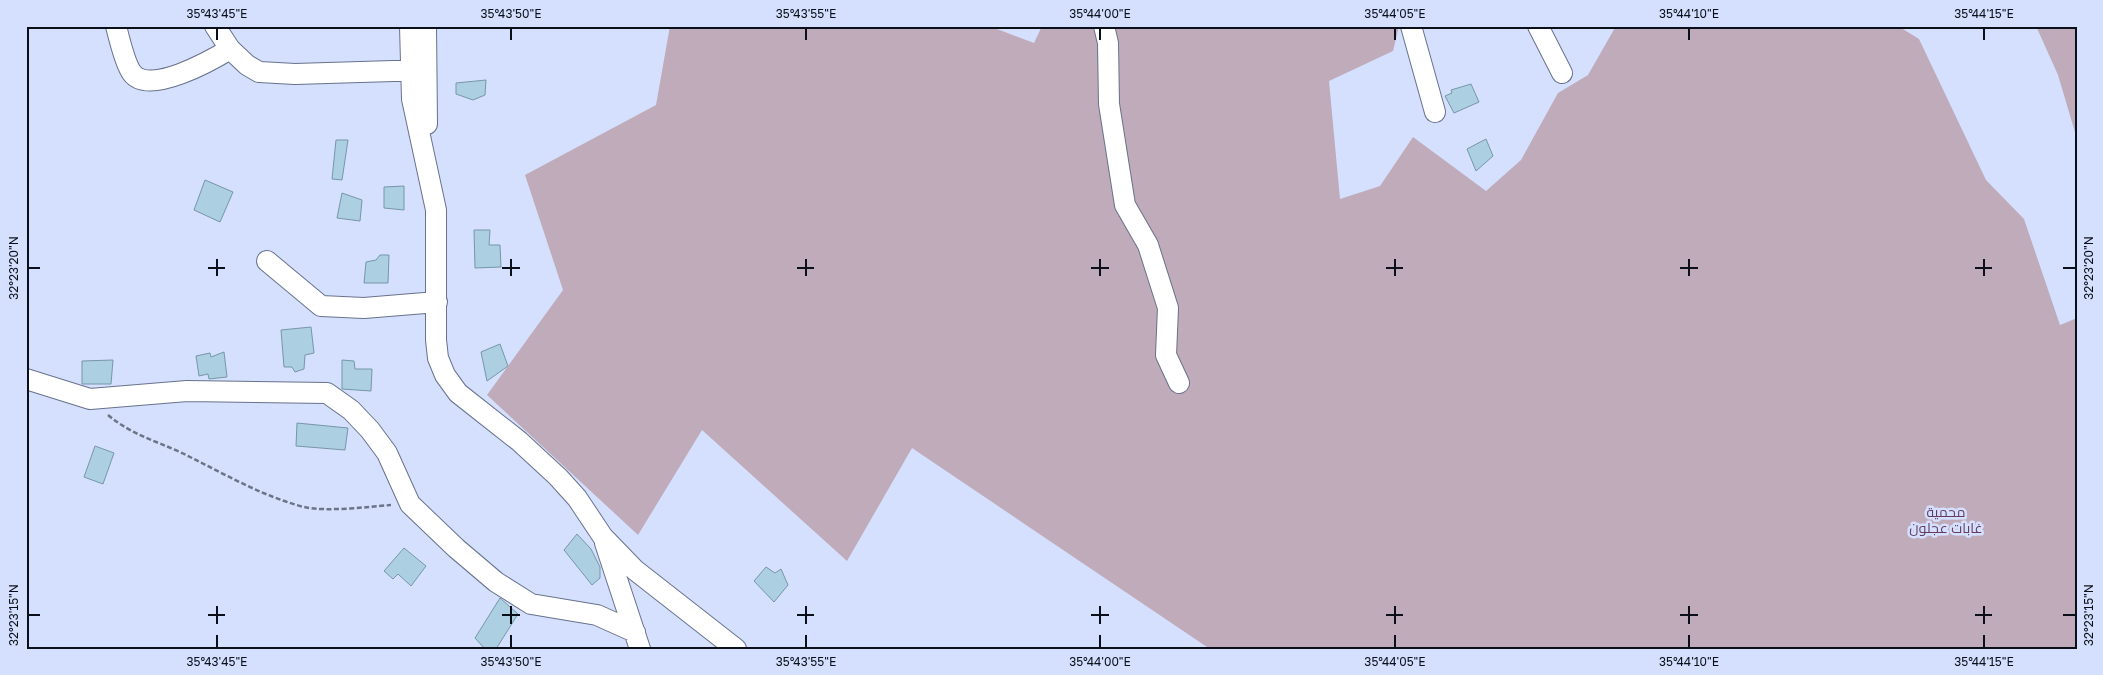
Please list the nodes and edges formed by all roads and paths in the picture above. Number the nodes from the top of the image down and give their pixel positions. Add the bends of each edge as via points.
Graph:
1 (116, 26) edge
2 (215, 26) edge
3 (410, 26) edge
4 (426, 26) edge
5 (1104, 26) edge
6 (1411, 26) edge
7 (1538, 26) edge
8 (230, 49) junction
9 (418, 70) junction
10 (1562, 73) dead end
11 (1435, 112) dead end
12 (267, 261) dead end
13 (437, 302) junction
14 (26, 379) edge
15 (1179, 383) dead end
16 (90, 399) junction
17 (410, 504) junction
18 (603, 536) junction
19 (638, 640) edge
20 (736, 649) edge

1 - 8 street via 131,73 151,82 203,65
2 - 8 street
3 - 9 street
4 - 9 street
5 - 15 street via 1108,43 1109,104 1125,205 1148,245 1168,308 1166,355
6 - 11 street
7 - 10 street
8 - 9 street via 259,72
9 - 13 street via 412,99 436,210
12 - 13 street via 320,306 364,308
13 - 18 street via 436,340 438,358 445,375 458,393 558,477
14 - 16 street
16 - 17 path via 121,426 144,439 175,450 276,498 306,507
16 - 17 street via 187,391 327,393 351,410 381,445
17 - 19 street via 456,548 516,596 531,604 597,615
18 - 19 street
18 - 20 street via 635,570

